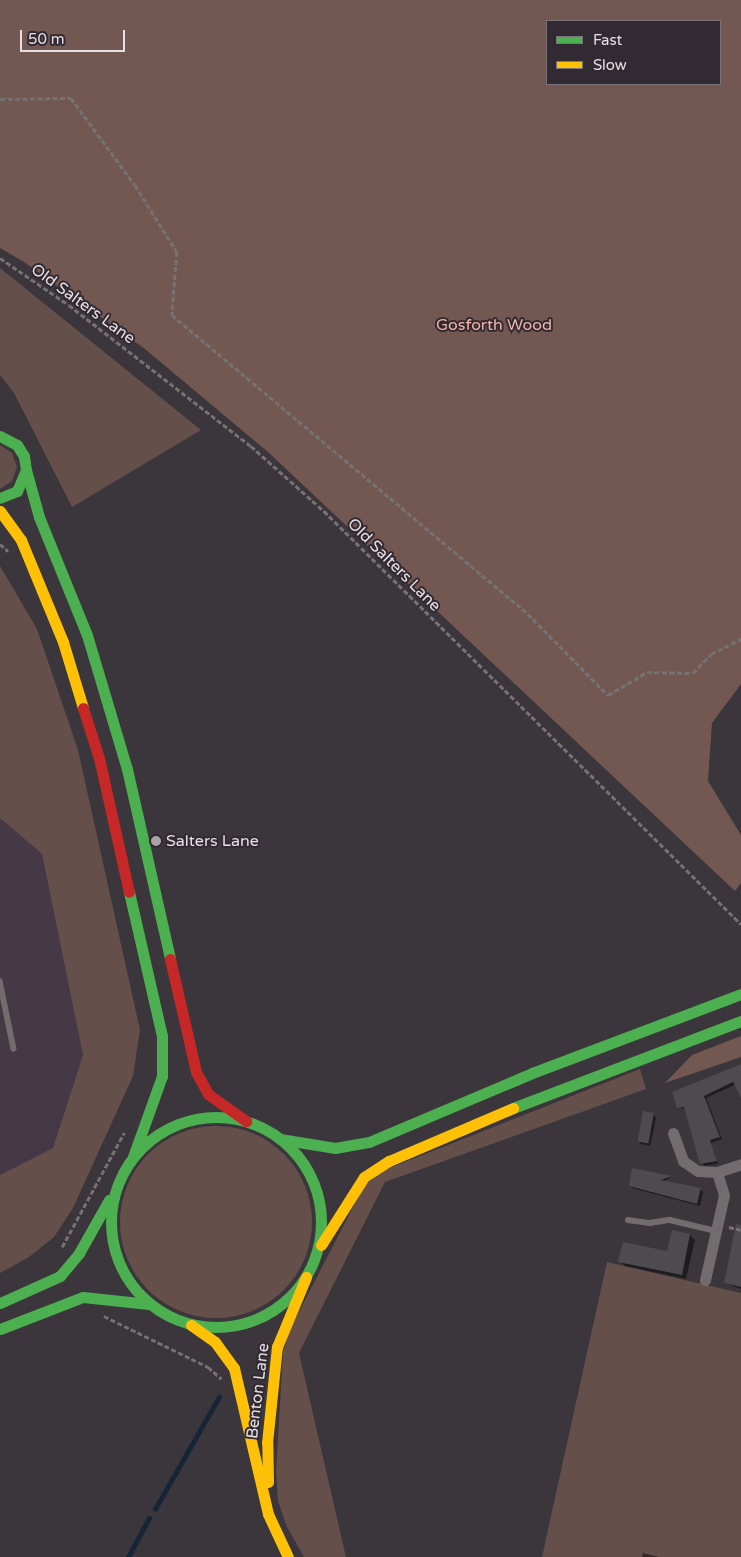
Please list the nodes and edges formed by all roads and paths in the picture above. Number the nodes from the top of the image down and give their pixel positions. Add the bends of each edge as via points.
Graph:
1 (0, 99) edge
2 (0, 258) edge
3 (0, 430) edge
4 (5, 438) edge
5 (26, 470) junction
6 (0, 498) edge
7 (0, 511) edge
8 (741, 638) edge
9 (741, 924) edge
10 (0, 981) edge
11 (741, 994) edge
12 (741, 1021) edge
13 (14, 1049) dead end
14 (246, 1121) junction
15 (125, 1130) dead end
16 (673, 1133) dead end
17 (280, 1138) junction
18 (133, 1157) junction
19 (741, 1164) edge
20 (717, 1172) junction
21 (116, 1189) junction
22 (628, 1220) dead end
23 (716, 1231) junction
24 (59, 1252) dead end
25 (316, 1252) junction
26 (306, 1277) junction
27 (705, 1280) dead end
28 (0, 1304) edge
29 (150, 1304) junction
30 (95, 1311) dead end
31 (191, 1325) junction
32 (0, 1329) edge
33 (225, 1385) dead end
34 (268, 1514) junction
35 (288, 1557) edge

1 - 8 path via 71,98 135,185 177,252 172,315 528,614 608,694 647,672 693,673 711,654
2 - 9 path, Old Salters Lane via 69,305 273,465 324,511
3 - 4 main road
4 - 5 main road via 24,456
5 - 6 main road via 17,491
5 - 14 main road via 39,516 87,635 127,769 196,1072 208,1094
7 - 18 main road via 21,540 63,642 100,758 162,1036 162,1076
10 - 13 lane
11 - 17 main road via 532,1072 369,1142 335,1148
12 - 25 main road via 552,1091 374,1170 356,1187
14 - 17 main road
14 - 18 main road via 211,1117 193,1119 160,1133
15 - 24 path
16 - 20 street via 683,1161 698,1171
17 - 25 main road via 304,1165 318,1198 320,1234
18 - 21 main road
19 - 20 street
20 - 23 street via 724,1195
21 - 28 main road via 79,1253 60,1276
21 - 29 main road via 110,1220 115,1252 128,1280
22 - 23 lane via 650,1223 670,1220
23 - 27 street
25 - 26 main road, Benton Lane
26 - 31 main road via 284,1302 256,1319 224,1327
26 - 34 main road, Benton Lane via 282,1331 274,1365 267,1444
29 - 31 main road
29 - 32 main road via 84,1297
30 - 33 path via 208,1367
31 - 34 main road, Benton Lane via 214,1342 234,1368
34 - 35 main road, Benton Lane

